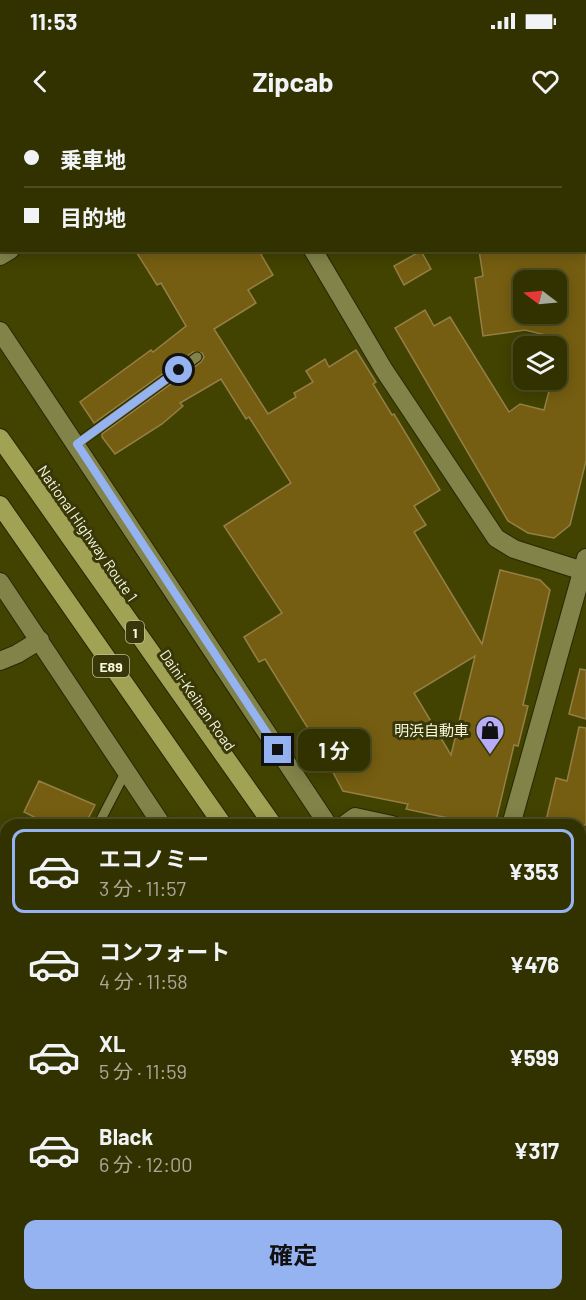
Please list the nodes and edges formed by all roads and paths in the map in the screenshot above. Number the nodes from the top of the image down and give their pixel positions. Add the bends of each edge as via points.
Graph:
1 (314, 252) edge
2 (0, 332) edge
3 (197, 357) dead end
4 (0, 438) edge
5 (77, 444) junction
6 (0, 448) edge
7 (0, 505) edge
8 (0, 514) edge
9 (585, 567) edge
10 (0, 582) edge
11 (40, 640) junction
12 (0, 661) edge
13 (126, 770) junction
14 (101, 819) edge
15 (158, 819) edge
16 (217, 819) edge
17 (217, 819) edge
18 (262, 819) edge
19 (269, 819) edge
20 (324, 819) edge
21 (513, 819) edge

1 - 9 street via 384,370 496,538 514,549
2 - 5 street
3 - 5 lane
4 - 19 highway, National Highway Route 1 / 1
5 - 20 street
6 - 18 highway, Daini-Keihan Road / E89
7 - 16 highway, E89
8 - 17 highway
9 - 21 street
10 - 11 street
11 - 12 street
11 - 13 street
13 - 14 lane
13 - 15 street

